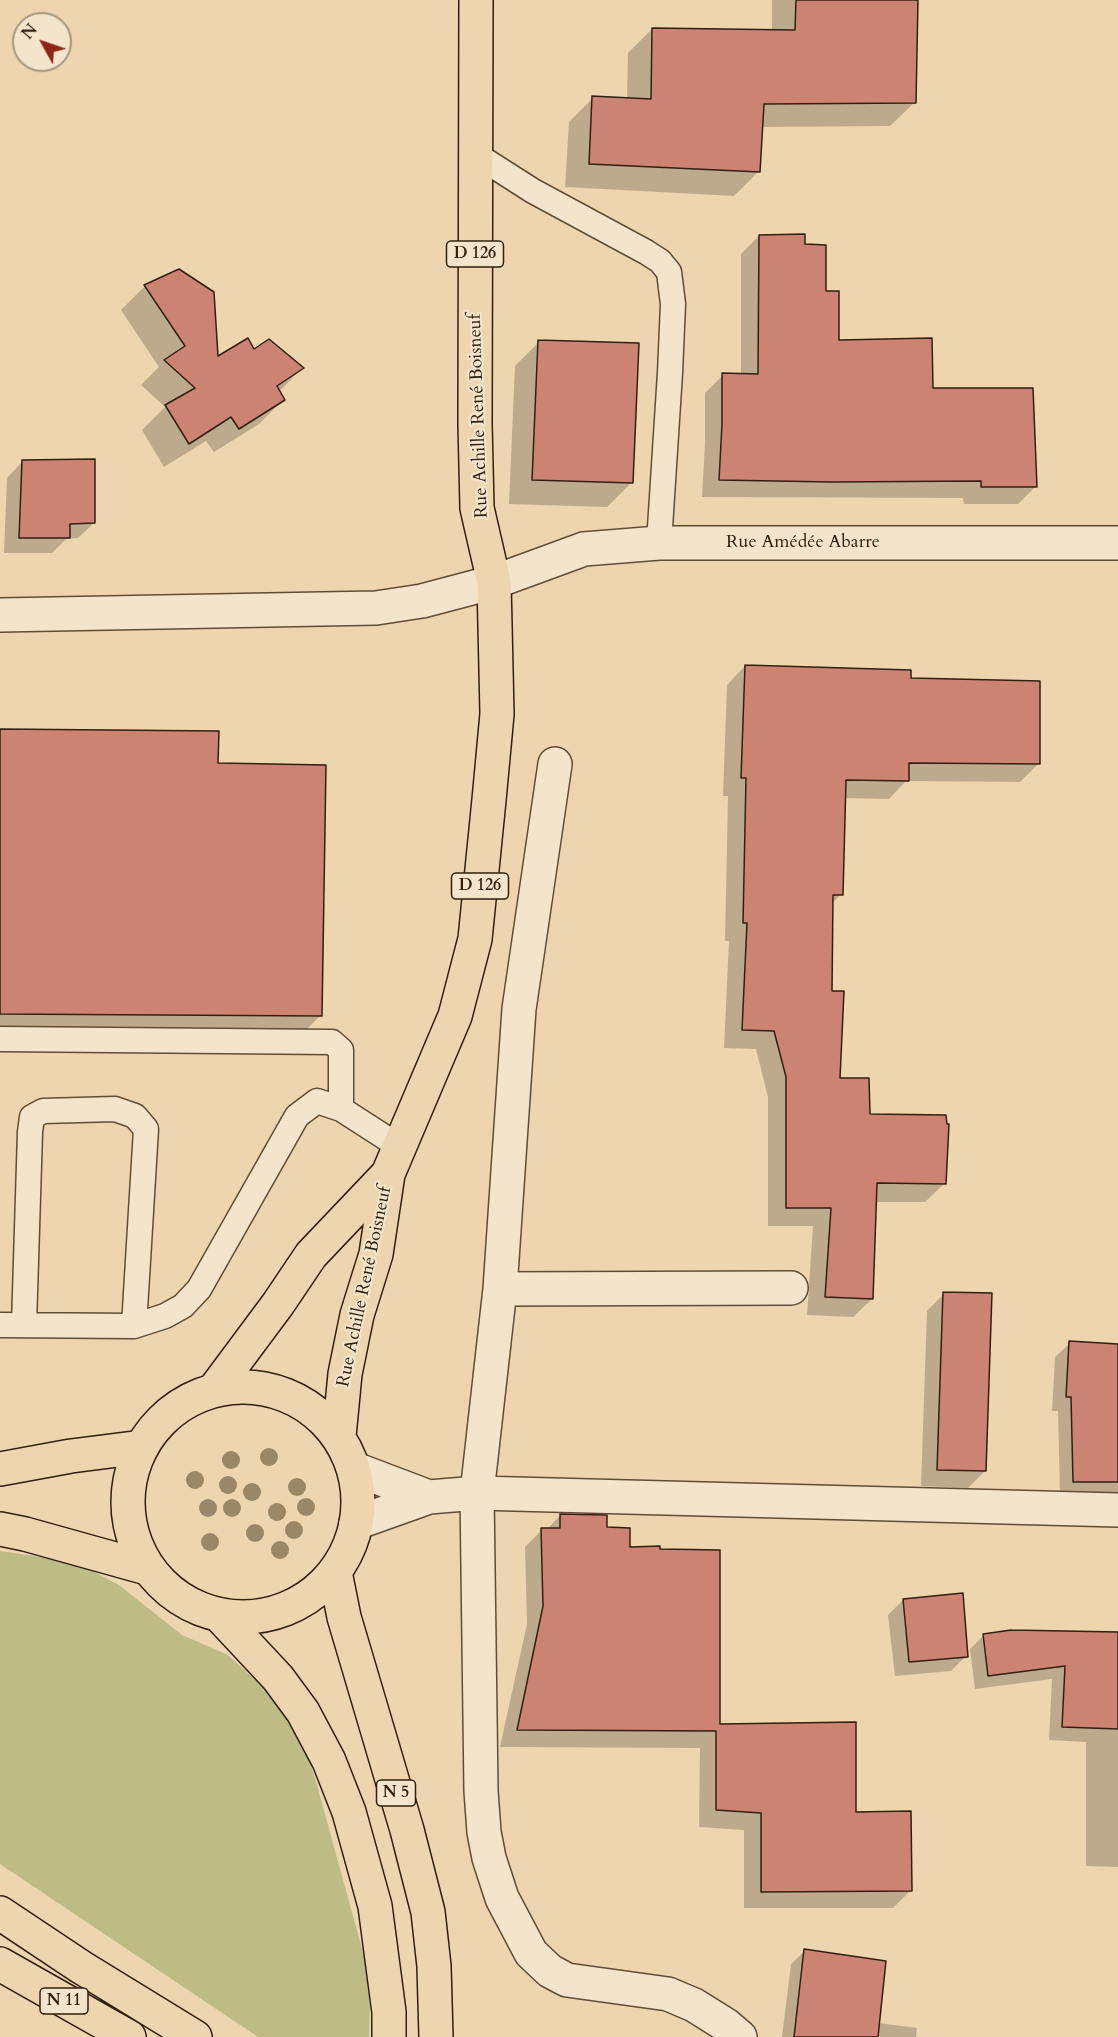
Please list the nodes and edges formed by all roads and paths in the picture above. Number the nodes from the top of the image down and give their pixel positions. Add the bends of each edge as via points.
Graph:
1 (476, 0) edge
2 (476, 154) junction
3 (658, 543) junction
4 (1118, 543) edge
5 (494, 582) junction
6 (0, 615) edge
7 (555, 764) dead end
8 (0, 1039) edge
9 (341, 1109) junction
10 (394, 1161) junction
11 (791, 1288) dead end
12 (500, 1289) junction
13 (12, 1325) edge
14 (134, 1326) junction
15 (214, 1390) junction
16 (339, 1436) junction
17 (142, 1447) junction
18 (0, 1469) edge
19 (355, 1469) junction
20 (477, 1493) junction
21 (429, 1497) junction
22 (1118, 1510) edge
23 (356, 1524) junction
24 (0, 1529) edge
25 (147, 1568) junction
26 (335, 1572) junction
27 (220, 1616) junction
28 (0, 1913) edge
29 (0, 1964) edge
30 (389, 2024) edge
31 (436, 2028) edge
32 (129, 2037) edge
33 (195, 2037) edge
34 (740, 2037) edge

1 - 2 main road, Rue Achille René Boisneuf / D 126
2 - 3 lane via 533,191 646,252 669,272 673,304
2 - 5 main road, Rue Achille René Boisneuf / D 126 via 477,508
3 - 4 street, Rue Amédée Abarre
3 - 5 street, Rue Amédée Abarre via 584,549
5 - 6 street, Rue Amédée Abarre via 422,601 376,608
5 - 10 main road, Rue Achille René Boisneuf / D 126 via 497,714 475,939 456,1016
7 - 12 street via 519,1009
8 - 9 lane via 333,1042 341,1050
9 - 10 lane
9 - 14 lane via 316,1101 297,1116 199,1289 183,1306
10 - 15 main road, Rue Achille René Boisneuf / D 126 via 311,1255
10 - 16 main road, Rue Achille René Boisneuf / D 126 via 376,1254 357,1315 345,1374
11 - 12 street
12 - 20 street
13 - 14 lane
13 - 14 lane via 33,1117 43,1111 115,1109 135,1116 146,1129
15 - 16 main road via 249,1386 284,1393 315,1410
15 - 17 main road via 184,1402 160,1421
16 - 19 main road
17 - 18 main road
17 - 25 main road via 130,1476 127,1508 133,1540
19 - 21 street
19 - 23 main road via 359,1504
20 - 21 street
20 - 22 street
20 - 34 street via 481,1791 489,1858 506,1906 531,1953 550,1971 567,1980 668,1994 694,2005
21 - 23 street
23 - 26 main road
24 - 25 main road
25 - 27 main road via 179,1599
26 - 27 main road via 304,1601 263,1616
26 - 31 main road, N 5 via 344,1617 428,1912
27 - 30 main road via 284,1686 330,1761 349,1812 375,1906
28 - 33 main road
29 - 32 main road, N 11

